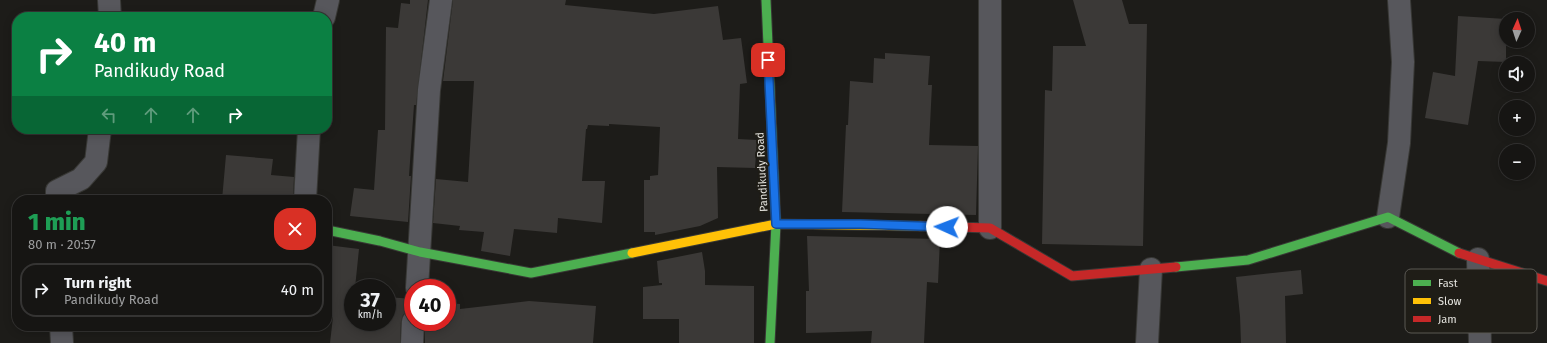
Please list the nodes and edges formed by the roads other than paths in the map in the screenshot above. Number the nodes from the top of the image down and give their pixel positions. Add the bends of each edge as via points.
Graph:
1 (109, 0) edge
2 (328, 0) edge
3 (441, 0) edge
4 (766, 0) edge
5 (990, 0) edge
6 (1399, 0) edge
7 (110, 12) edge
8 (325, 12) edge
9 (99, 134) edge
10 (308, 134) edge
11 (57, 195) edge
12 (305, 195) edge
13 (1388, 217) junction
14 (776, 224) junction
15 (990, 228) junction
16 (332, 231) edge
17 (420, 252) junction
18 (1478, 259) junction
19 (1151, 269) junction
20 (1478, 269) edge
21 (1508, 269) edge
22 (418, 279) edge
23 (1537, 279) edge
24 (1547, 282) edge
25 (61, 331) edge
26 (413, 331) edge
27 (1480, 333) edge
28 (62, 343) edge
29 (412, 343) edge
30 (770, 343) edge
31 (1147, 343) edge
32 (1480, 343) edge

1 - 7 street
2 - 8 street
3 - 17 street via 429,90
4 - 14 street, Pandikudy Road
5 - 15 street
6 - 13 street via 1403,62 1399,143
9 - 11 street via 96,162 81,179 57,191
10 - 12 street
13 - 18 street via 1461,254
13 - 19 street via 1248,260
14 - 15 street
14 - 17 street via 531,272
14 - 30 street, Pandikudy Road
15 - 19 street via 1072,276
16 - 17 street
17 - 22 street
18 - 20 street
18 - 21 street
19 - 31 street
23 - 24 street
25 - 28 street
26 - 29 street
27 - 32 street

